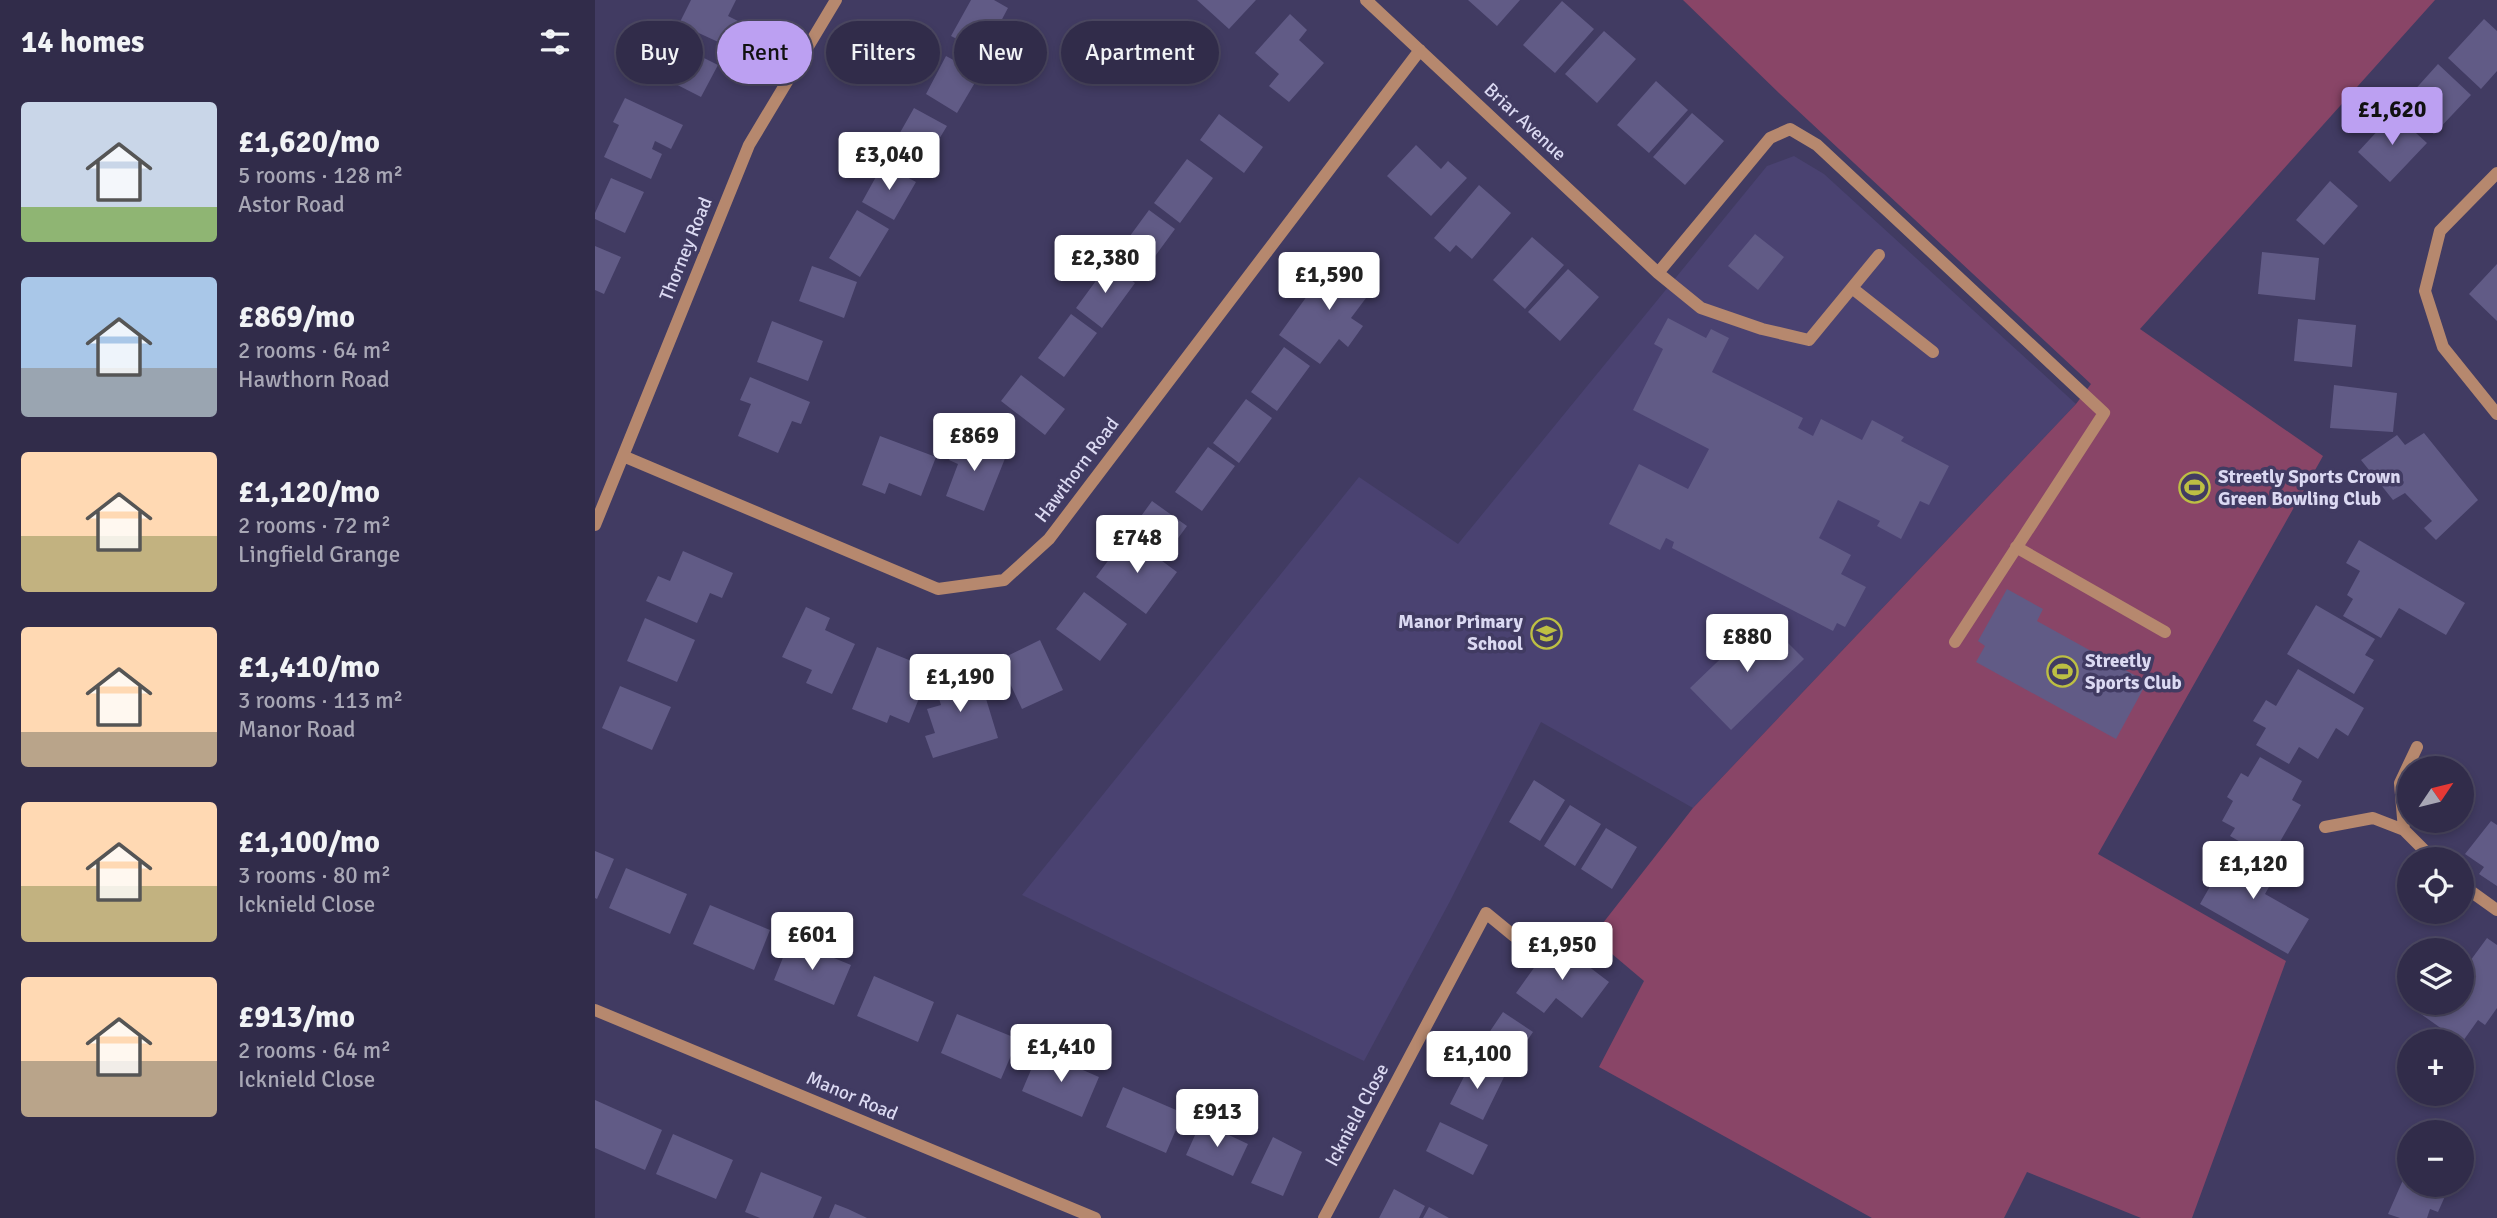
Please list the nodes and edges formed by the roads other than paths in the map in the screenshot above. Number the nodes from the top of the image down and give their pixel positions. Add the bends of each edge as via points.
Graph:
1 (836, 0) edge
2 (1366, 0) edge
3 (1420, 50) junction
4 (2497, 173) edge
5 (1879, 255) dead end
6 (1658, 273) junction
7 (1852, 288) junction
8 (1933, 352) dead end
9 (2497, 414) edge
10 (623, 456) junction
11 (595, 525) edge
12 (2016, 547) junction
13 (2165, 632) dead end
14 (1955, 642) dead end
15 (2417, 747) dead end
16 (2413, 756) edge
17 (2325, 827) dead end
18 (2397, 827) edge
19 (2407, 833) edge
20 (2421, 847) edge
21 (2474, 894) edge
22 (2497, 910) edge
23 (1514, 936) dead end
24 (595, 1010) edge
25 (1095, 1218) edge
26 (1324, 1218) edge

1 - 10 street, Thorney Road via 749,145
2 - 3 street, Briar Avenue
3 - 6 street, Briar Avenue
3 - 10 street, Hawthorn Road via 1049,539 1004,580 938,589
4 - 9 street via 2440,231 2425,291 2443,347
5 - 7 street
6 - 7 street, Briar Avenue via 1701,308 1809,340
6 - 12 street via 1770,138 1790,129 1817,145 2104,413
7 - 8 street
10 - 11 street, Thorney Road
12 - 13 street
12 - 14 street
15 - 16 street
17 - 18 street via 2373,818
19 - 20 street
21 - 22 street
23 - 26 street, Icknield Close via 1486,914
24 - 25 street, Manor Road

